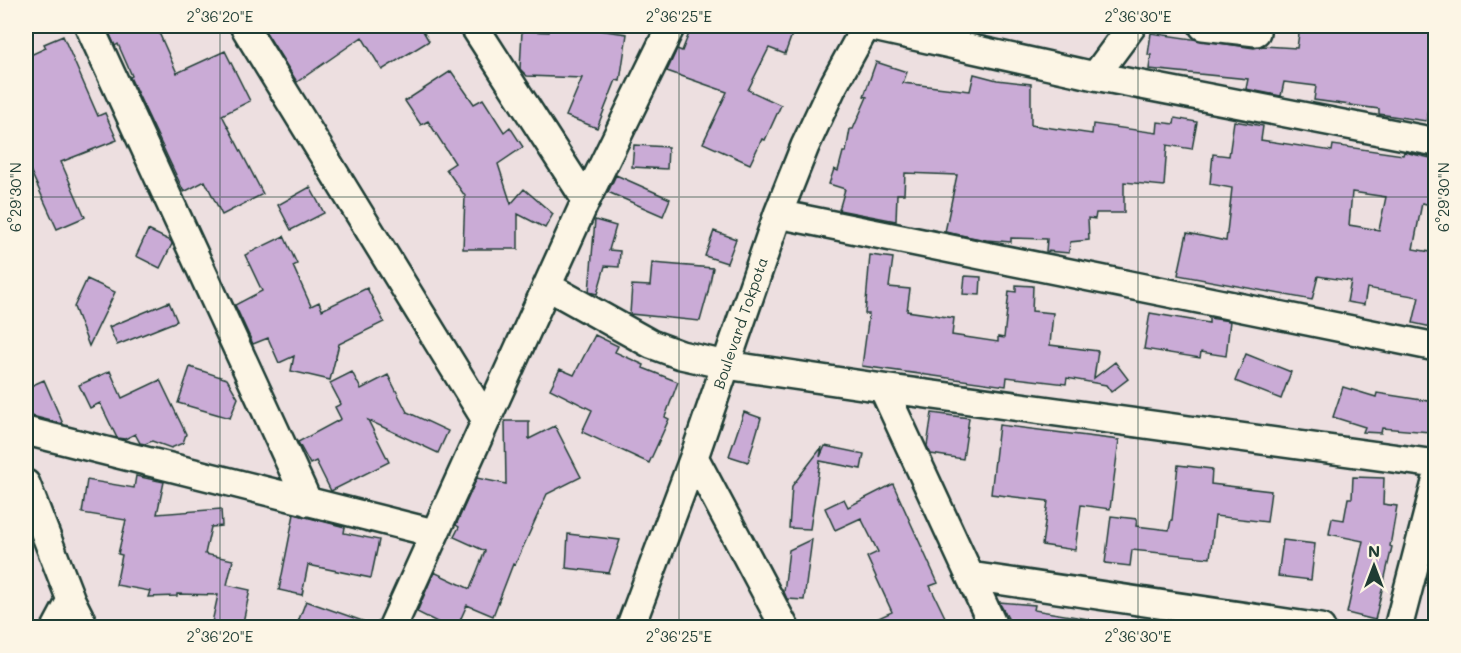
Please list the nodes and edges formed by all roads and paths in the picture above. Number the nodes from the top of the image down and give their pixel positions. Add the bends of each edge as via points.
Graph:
1 (89, 26) edge
2 (244, 26) edge
3 (474, 26) edge
4 (671, 26) edge
5 (868, 26) edge
6 (1132, 26) edge
7 (1203, 26) edge
8 (1256, 33) dead end
9 (1095, 76) junction
10 (1436, 142) edge
11 (586, 200) junction
12 (778, 214) junction
13 (547, 286) junction
14 (1436, 347) edge
15 (726, 364) junction
16 (883, 388) junction
17 (486, 420) junction
18 (26, 430) edge
19 (694, 457) junction
20 (1436, 464) edge
21 (1436, 482) edge
22 (26, 484) edge
23 (308, 502) junction
24 (434, 533) junction
25 (970, 576) junction
26 (84, 620) edge
27 (56, 627) edge
28 (392, 627) edge
29 (630, 627) edge
30 (785, 627) edge
31 (994, 627) edge
32 (1321, 627) edge
33 (1398, 627) edge

1 - 23 street
2 - 17 street
3 - 11 street
4 - 11 street
5 - 9 street
5 - 12 street, Boulevard Tokpota via 823,108
6 - 9 street
7 - 8 street
9 - 10 street
11 - 13 street
12 - 14 street
12 - 15 street, Boulevard Tokpota
13 - 15 street via 651,344
13 - 17 street
15 - 16 street
15 - 19 street, Boulevard Tokpota
16 - 20 street
16 - 25 street
17 - 24 street
18 - 23 street
19 - 29 street, Boulevard Tokpota
19 - 30 street
21 - 33 street
22 - 26 street
23 - 24 street
24 - 28 street
25 - 31 street
25 - 32 street
26 - 27 street

